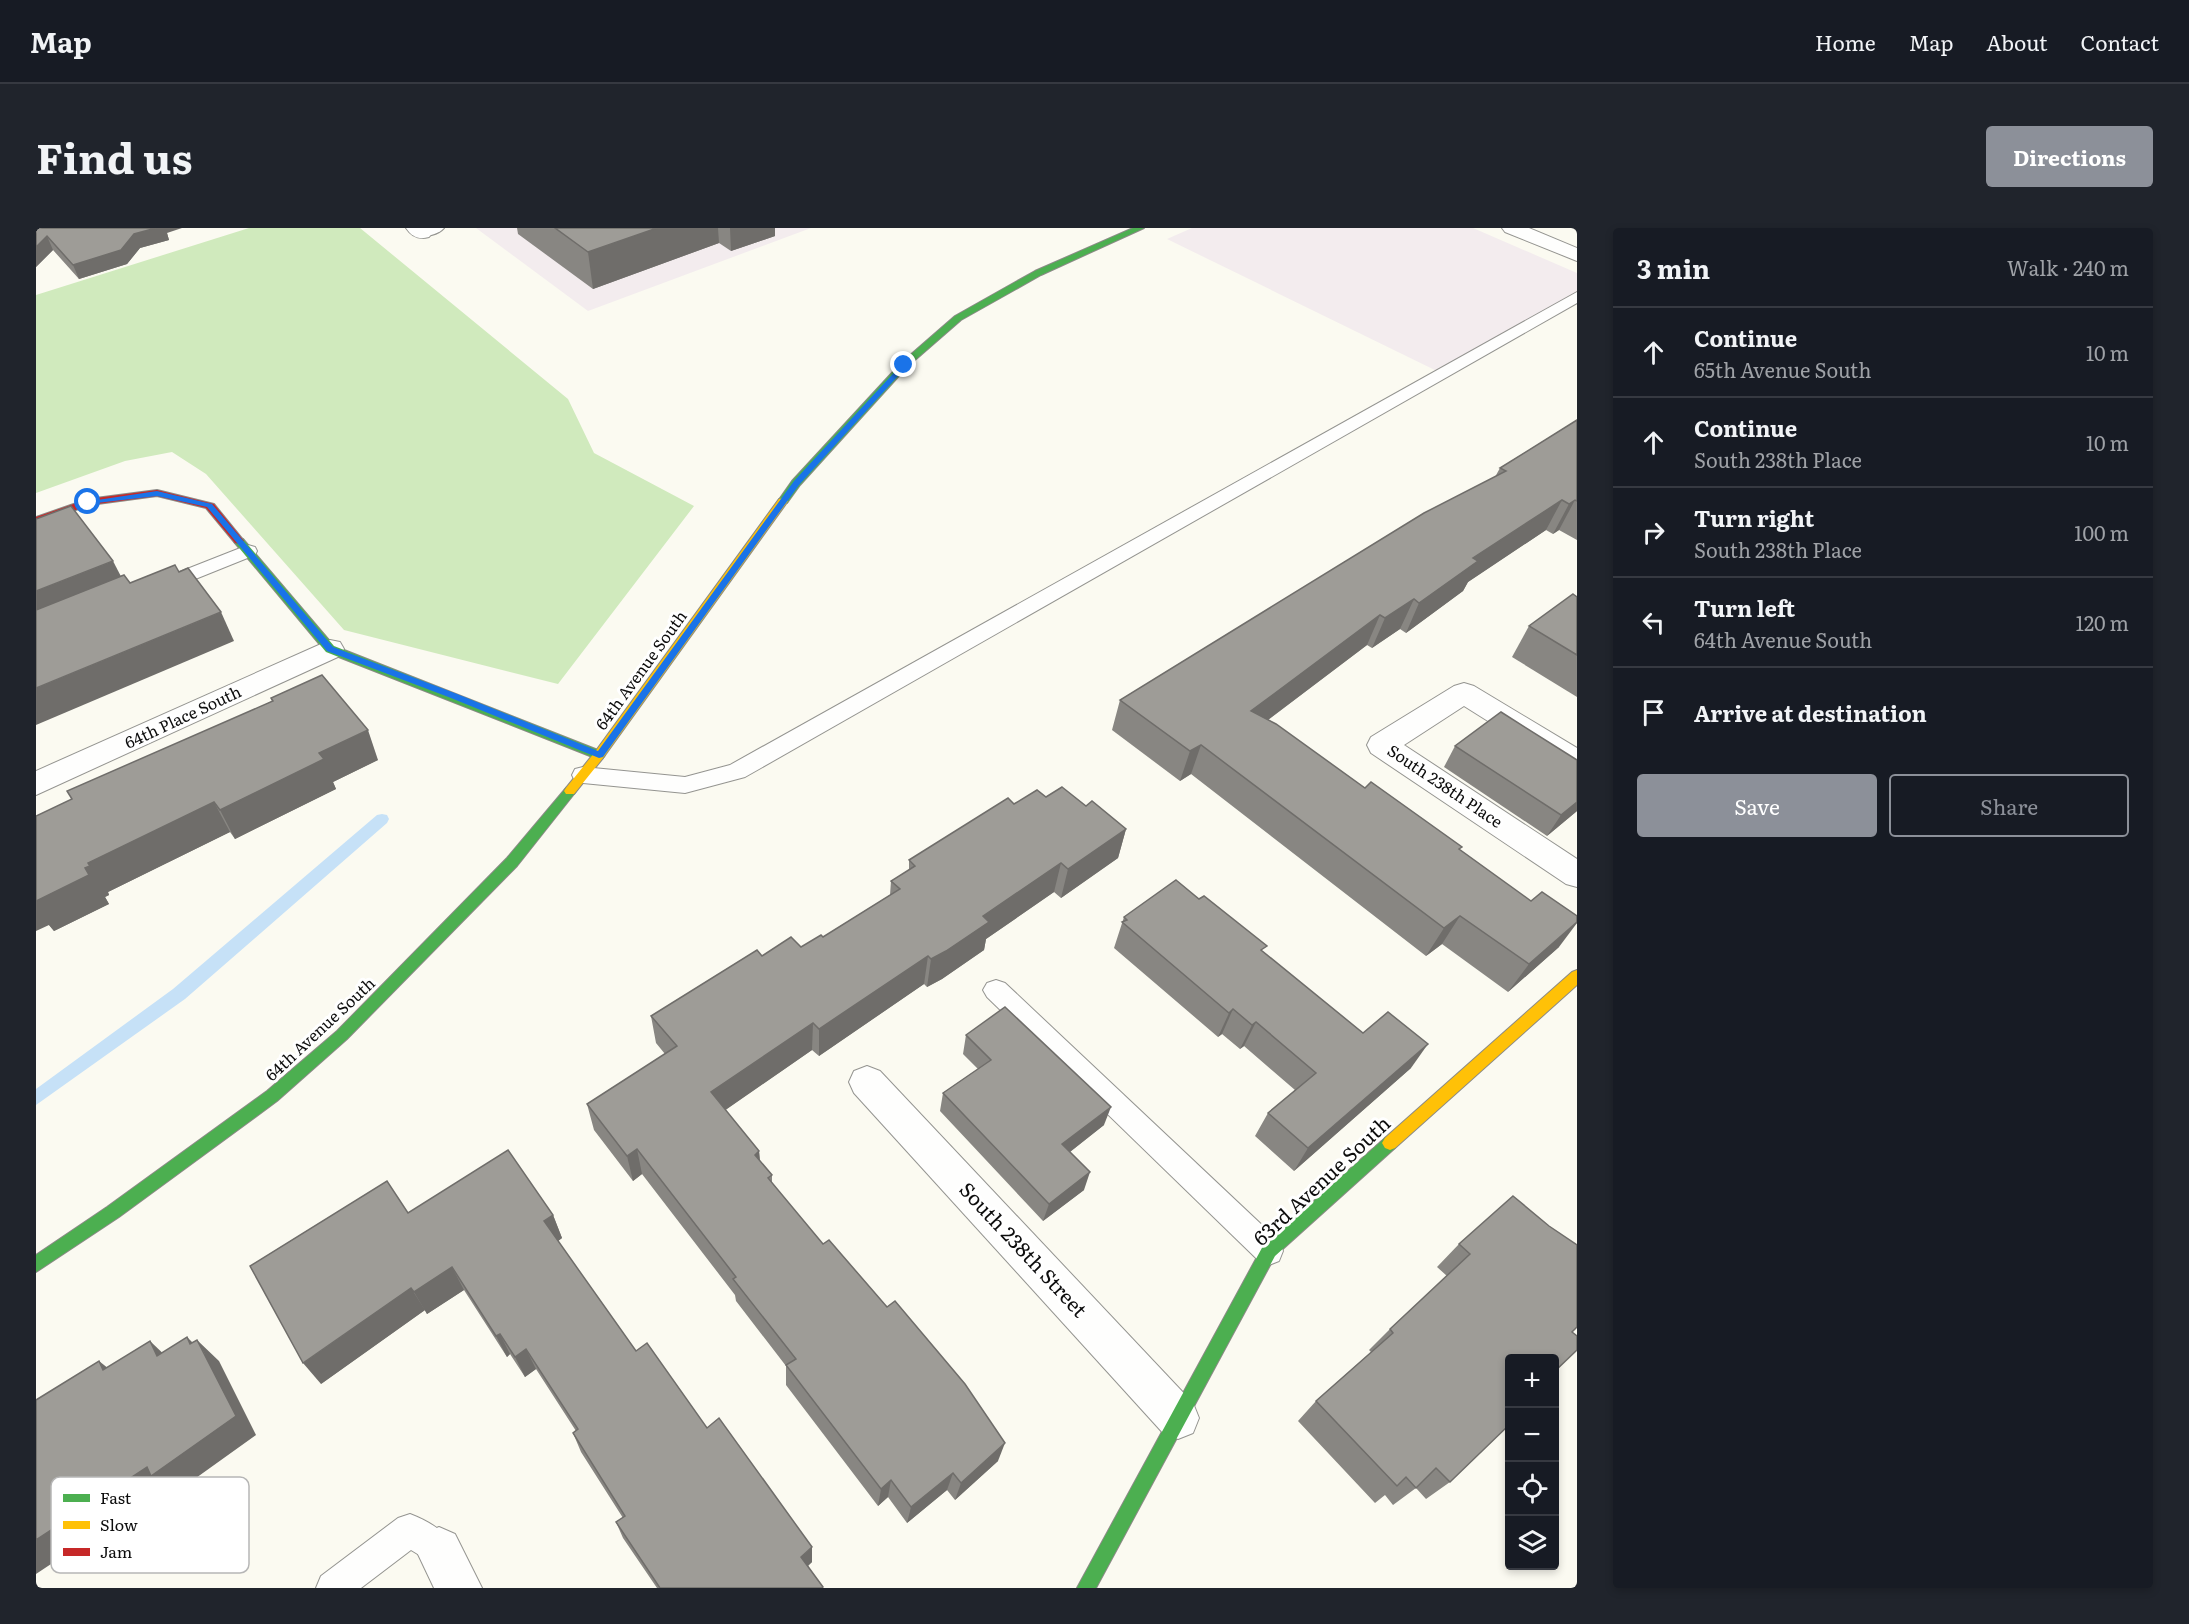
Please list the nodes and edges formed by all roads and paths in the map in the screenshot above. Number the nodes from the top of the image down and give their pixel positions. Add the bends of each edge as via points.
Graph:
1 (1140, 228) edge
2 (1512, 228) edge
3 (1577, 255) edge
4 (1577, 297) edge
5 (36, 521) edge
6 (248, 551) junction
7 (142, 594) edge
8 (330, 649) junction
9 (599, 755) junction
10 (1577, 762) edge
11 (583, 775) junction
12 (36, 784) edge
13 (1577, 875) edge
14 (1577, 976) edge
15 (996, 990) dead end
16 (867, 1082) dead end
17 (1269, 1251) junction
18 (36, 1264) edge
19 (1178, 1418) junction
20 (449, 1569) edge
21 (333, 1588) edge
22 (1086, 1588) edge

1 - 9 street, 64th Avenue South via 1038,273 958,318 904,365 796,483
2 - 3 street
4 - 11 lane via 737,771 685,785
5 - 6 street via 88,502 157,494 210,506
6 - 7 lane
6 - 8 street
8 - 9 street
8 - 12 street, 64th Place South
9 - 11 street, 64th Avenue South
10 - 13 street, South 238th Place via 1464,693 1382,745
11 - 18 street, 64th Avenue South via 512,862 342,1035 272,1096
14 - 17 street, 63rd Avenue South
15 - 17 lane
16 - 19 street, South 238th Street
17 - 19 street, 63rd Avenue South
19 - 22 street, 63rd Avenue South
20 - 21 lane via 410,1530

